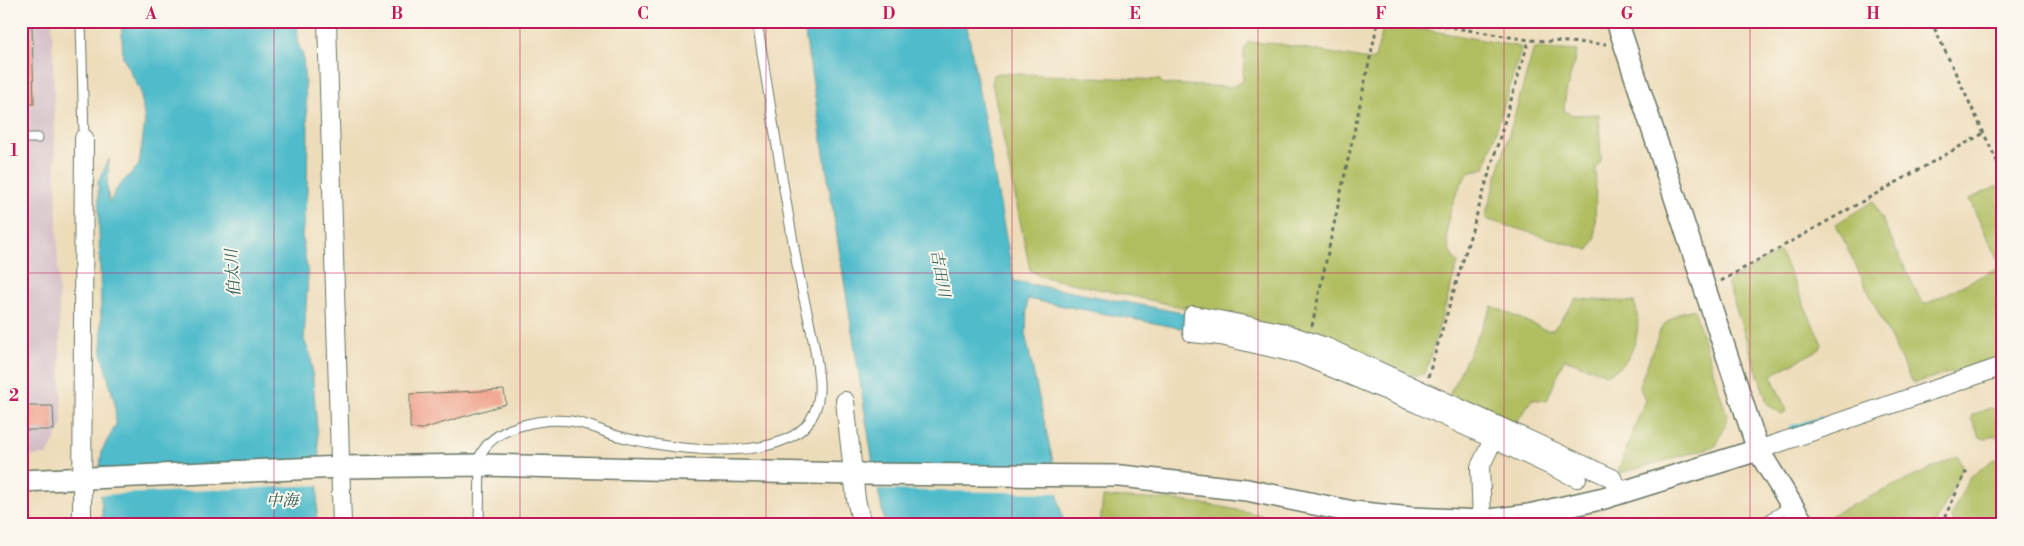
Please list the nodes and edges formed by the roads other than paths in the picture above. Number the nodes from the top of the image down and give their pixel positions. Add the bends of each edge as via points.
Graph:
1 (81, 21) edge
2 (327, 21) edge
3 (757, 21) edge
4 (1617, 21) edge
5 (21, 138) edge
6 (38, 138) dead end
7 (84, 138) joint
8 (1192, 326) dead end
9 (1222, 329) junction
10 (2003, 366) edge
11 (1421, 398) junction
12 (845, 401) dead end
13 (1494, 438) junction
14 (1758, 450) junction
15 (480, 465) junction
16 (342, 467) junction
17 (862, 474) junction
18 (1577, 478) dead end
19 (81, 480) junction
20 (21, 482) edge
21 (1621, 493) junction
22 (1791, 505) junction
23 (82, 521) edge
24 (1482, 523) edge
25 (342, 525) edge
26 (479, 525) edge
27 (862, 525) edge
28 (1760, 525) edge
29 (1804, 525) edge

1 - 7 lane
2 - 16 street
3 - 15 lane via 798,273 818,370 818,403 808,424 772,446 738,450 640,441 571,421 536,423 518,427 491,441 483,448
4 - 14 street
5 - 6 lane
7 - 19 street
8 - 9 street via 1193,315
9 - 11 street
9 - 11 street via 1309,340
10 - 14 street
11 - 13 street
11 - 21 street via 1612,478
12 - 17 street
13 - 18 street
13 - 24 street via 1480,467
14 - 21 street
14 - 22 street
15 - 16 street
15 - 17 street
15 - 26 lane
16 - 19 street
16 - 25 street
17 - 24 street via 1121,476 1247,490 1353,512
17 - 27 street
19 - 20 street
19 - 23 street
21 - 24 street
22 - 28 lane
22 - 29 street

